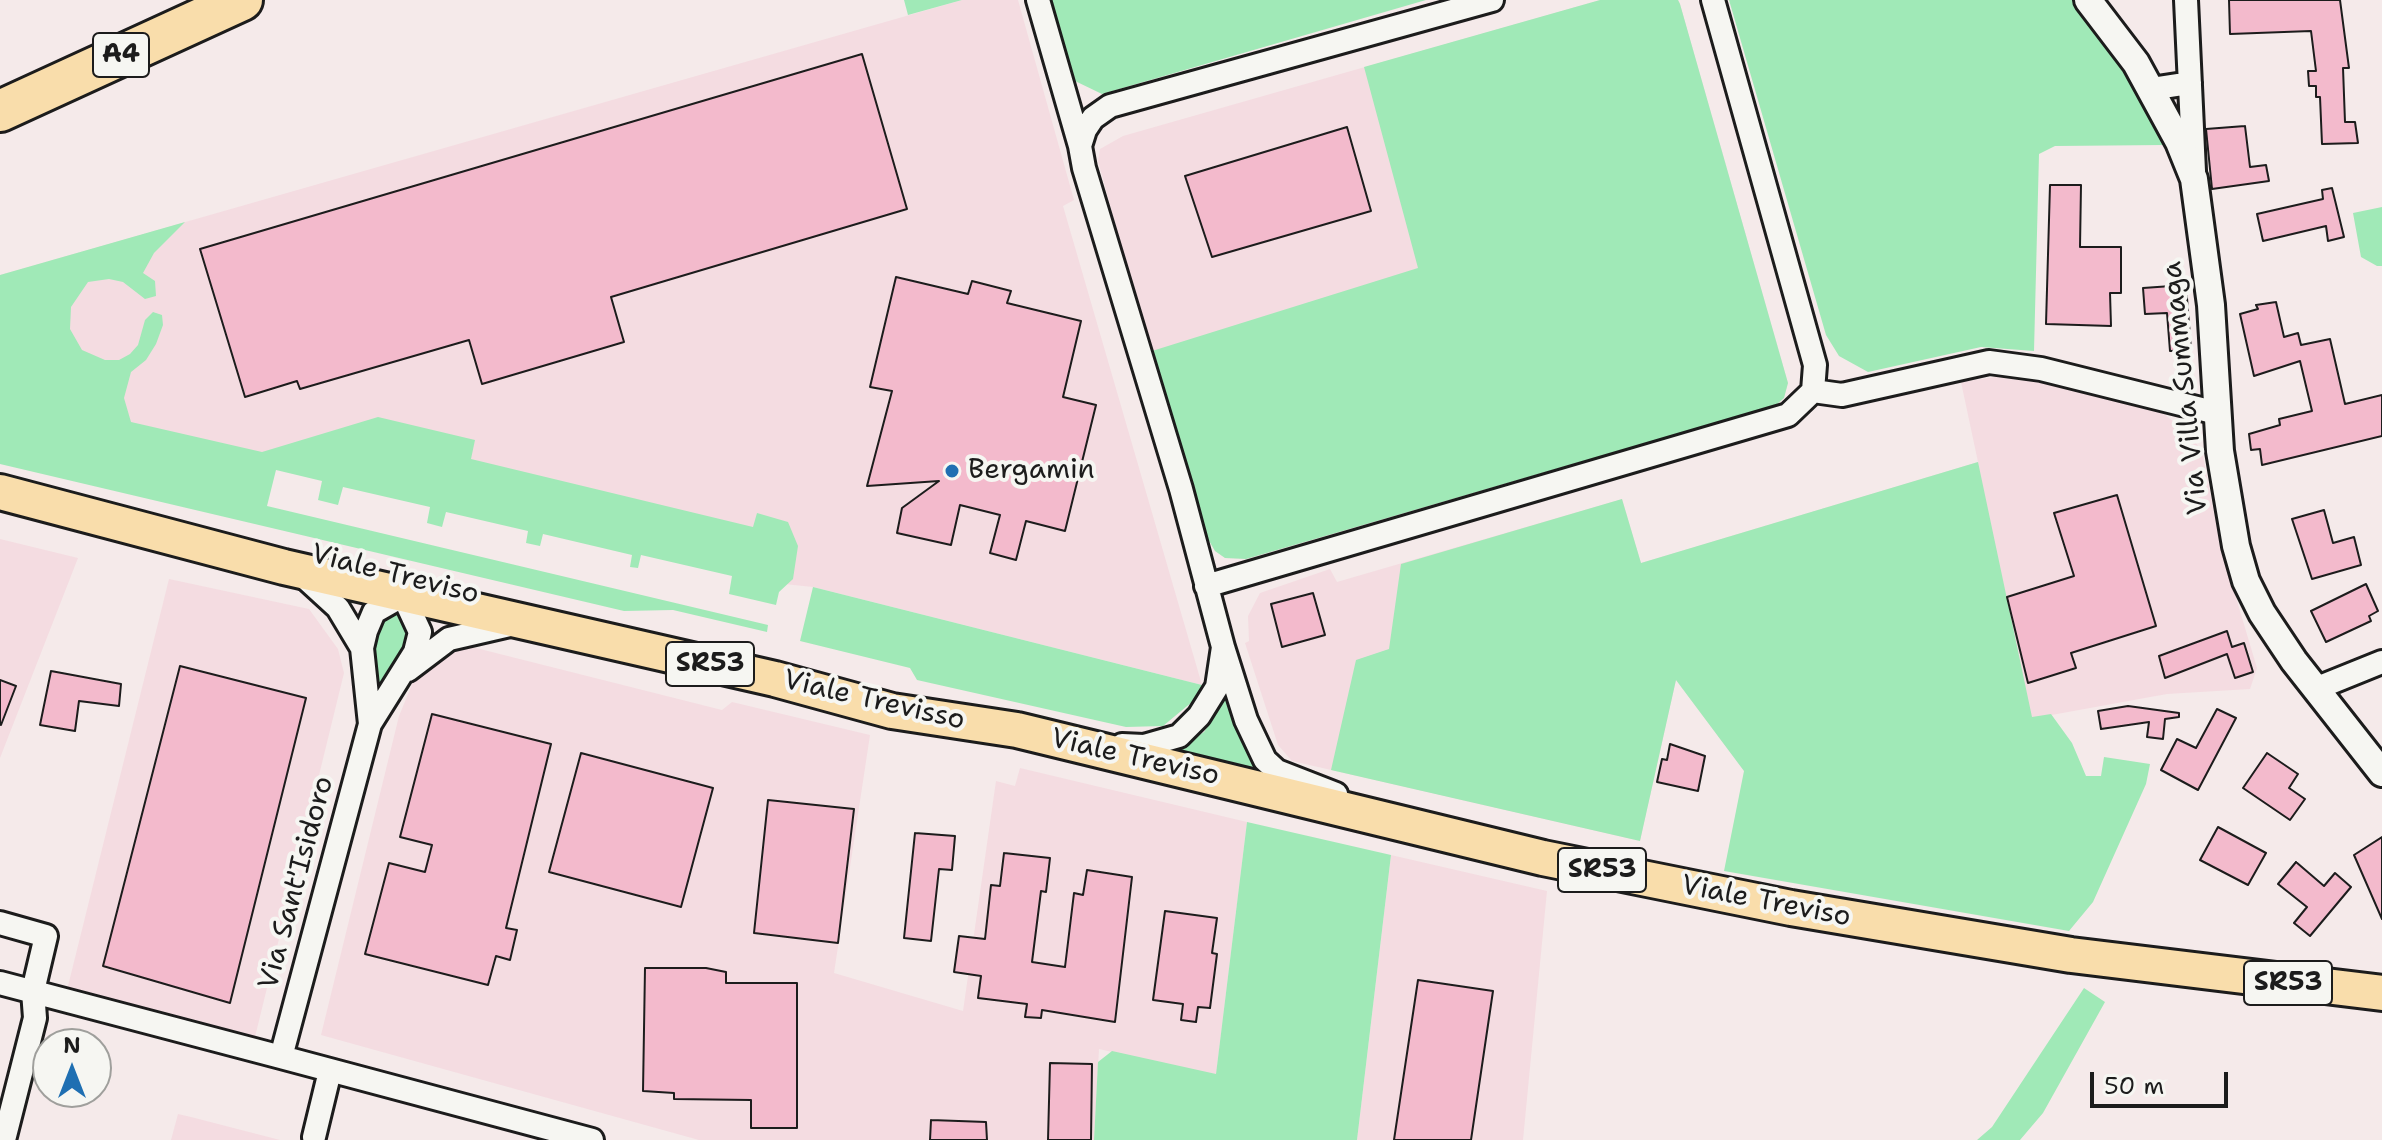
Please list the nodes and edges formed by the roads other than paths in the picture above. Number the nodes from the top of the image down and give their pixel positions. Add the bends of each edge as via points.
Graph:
1 (178, 0) edge
2 (242, 0) edge
3 (1038, 0) edge
4 (1492, 0) edge
5 (1713, 0) edge
6 (2088, 0) edge
7 (2186, 0) edge
8 (0, 82) edge
9 (2190, 83) junction
10 (2151, 89) junction
11 (0, 111) edge
12 (1080, 146) junction
13 (2194, 179) junction
14 (1813, 391) junction
15 (2217, 413) junction
16 (4, 493) edge
17 (277, 556) junction
18 (1206, 586) junction
19 (405, 593) junction
20 (525, 622) junction
21 (605, 625) junction
22 (1223, 647) junction
23 (362, 648) junction
24 (2382, 662) edge
25 (398, 678) junction
26 (2315, 689) junction
27 (370, 724) junction
28 (1017, 730) junction
29 (2382, 773) edge
30 (1543, 858) junction
31 (0, 923) edge
32 (0, 983) edge
33 (33, 991) junction
34 (2376, 1004) edge
35 (281, 1057) junction
36 (330, 1071) junction
37 (556, 1135) edge
38 (314, 1137) dead end
39 (4, 1140) edge
40 (592, 1140) edge

1 - 8 highway, A4
2 - 11 highway, A4
3 - 12 street
4 - 12 street via 1110,106 1093,118
5 - 14 street via 1815,365
6 - 10 street
7 - 9 street, Via Villa Summaga
9 - 10 street
9 - 13 street, Via Villa Summaga
10 - 13 street
12 - 18 street
13 - 15 street, Via Villa Summaga via 2211,305
14 - 15 street via 1842,395 1967,365 2006,363
14 - 18 street via 1788,415
15 - 26 street, Via Villa Summaga via 2226,493 2246,581
16 - 17 main road, Viale Treviso / SR53
17 - 19 main road, Viale Treviso / SR53
17 - 21 main road, Viale Treviso
17 - 23 street via 338,608
18 - 22 street
19 - 20 main road, Viale Trevisso / SR53
19 - 21 street via 430,590 582,627
19 - 23 street via 374,612
19 - 25 street via 420,632 415,652
20 - 25 street via 449,639
20 - 28 main road, Viale Trevisso / SR53 via 892,711
21 - 28 main road, Viale Treviso via 780,663
22 - 28 street via 1209,704 1179,736 1132,746
22 - 30 street via 1246,720 1265,760 1277,771 1353,800 1446,822
23 - 27 street
24 - 26 street
25 - 27 street
26 - 29 street, Via Villa Summaga
27 - 35 street, Via Sant'Isidoro
28 - 30 main road, Viale Treviso / SR53
30 - 34 main road, Viale Treviso / SR53 via 1791,908 2194,972 2246,987
31 - 33 street via 46,936
32 - 33 street
33 - 35 street
33 - 39 street via 35,1018
35 - 36 street
36 - 37 street
36 - 38 street
37 - 40 street

